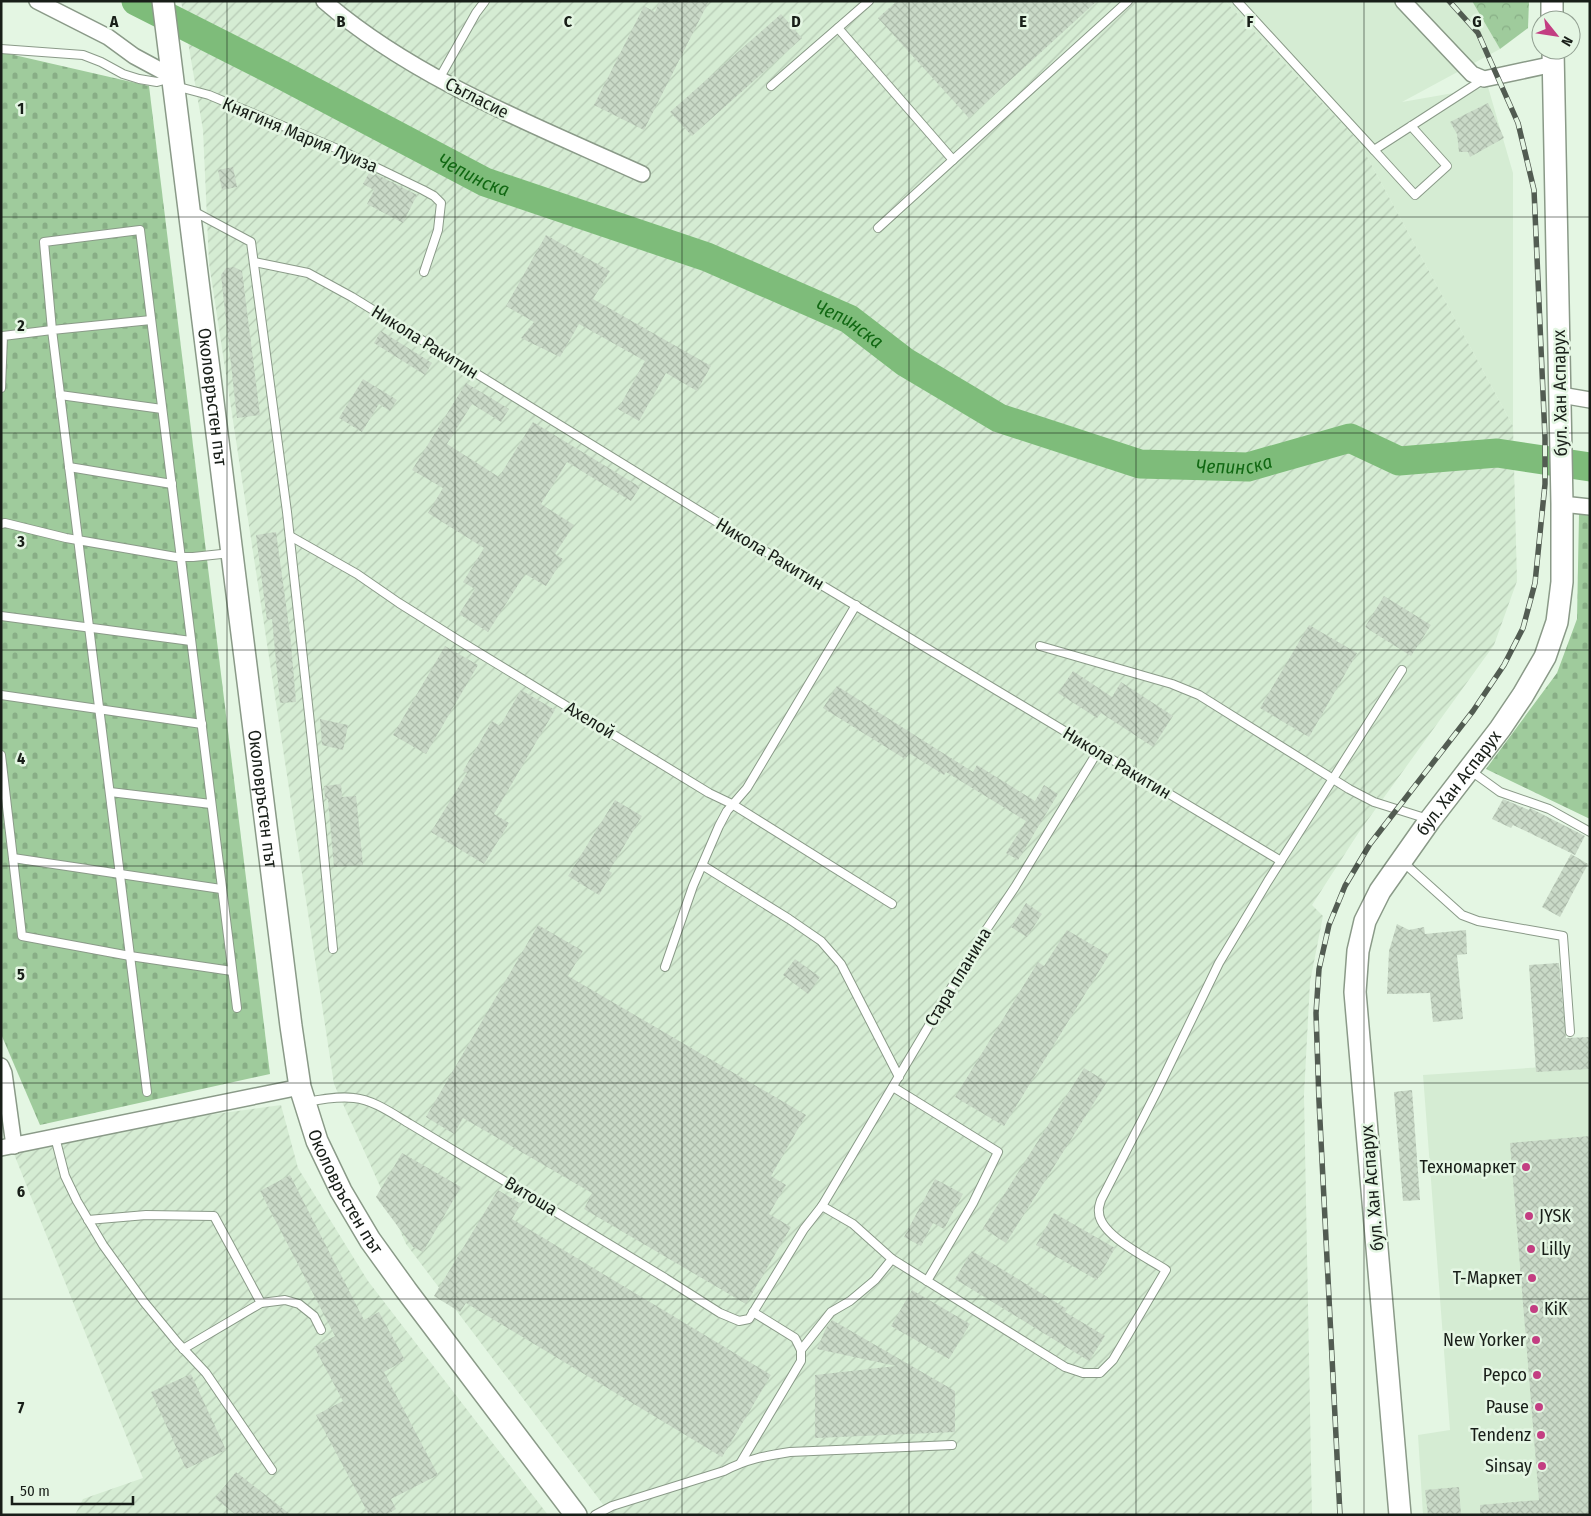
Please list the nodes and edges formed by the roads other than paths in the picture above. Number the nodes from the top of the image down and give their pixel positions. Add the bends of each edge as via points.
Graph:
1 (36, 1) edge
2 (163, 1) edge
3 (324, 1) edge
4 (485, 1) edge
5 (869, 1) edge
6 (1128, 1) edge
7 (1237, 1) edge
8 (1403, 1) edge
9 (838, 28) junction
10 (1, 49) edge
11 (1544, 60) edge
12 (1553, 60) edge
13 (172, 74) junction
14 (439, 79) junction
15 (1484, 79) junction
16 (771, 86) dead end
17 (1411, 126) junction
18 (1374, 150) junction
19 (953, 160) junction
20 (642, 174) dead end
21 (189, 209) junction
22 (878, 228) dead end
23 (254, 262) junction
24 (424, 272) dead end
25 (151, 320) junction
26 (52, 330) junction
27 (1, 388) edge
28 (60, 395) junction
29 (1561, 395) junction
30 (1590, 400) edge
31 (162, 409) junction
32 (69, 467) junction
33 (172, 484) junction
34 (1562, 504) junction
35 (1590, 507) edge
36 (1, 524) edge
37 (290, 536) junction
38 (78, 541) junction
39 (232, 553) junction
40 (181, 556) junction
41 (856, 605) junction
42 (1, 616) edge
43 (89, 628) junction
44 (192, 641) junction
45 (1040, 646) dead end
46 (1402, 670) dead end
47 (1, 694) edge
48 (99, 709) junction
49 (202, 724) junction
50 (1098, 751) junction
51 (1, 755) edge
52 (1469, 769) junction
53 (1333, 779) junction
54 (110, 792) junction
55 (211, 804) junction
56 (732, 804) junction
57 (1430, 820) junction
58 (1590, 832) edge
59 (13, 858) junction
60 (1401, 860) junction
61 (1281, 861) junction
62 (702, 865) junction
63 (120, 874) junction
64 (221, 888) junction
65 (892, 904) dead end
66 (333, 949) dead end
67 (130, 956) junction
68 (664, 967) dead end
69 (232, 971) junction
70 (237, 1008) dead end
71 (1570, 1032) dead end
72 (1, 1066) edge
73 (899, 1077) junction
74 (893, 1087) junction
75 (147, 1092) dead end
76 (302, 1094) junction
77 (55, 1137) junction
78 (8, 1147) edge
79 (822, 1206) junction
80 (88, 1220) junction
81 (892, 1259) junction
82 (927, 1281) junction
83 (261, 1303) junction
84 (751, 1316) junction
85 (322, 1330) dead end
86 (183, 1349) junction
87 (801, 1350) junction
88 (952, 1445) dead end
89 (741, 1462) junction
90 (272, 1470) dead end
91 (576, 1515) edge
92 (594, 1515) edge
93 (1400, 1515) edge

1 - 13 street
2 - 13 street, Околовръстен път
3 - 14 street, Съгласие via 386,49
4 - 14 lane
5 - 9 lane
6 - 19 lane
7 - 18 lane
8 - 15 street via 1472,74
9 - 16 lane
9 - 19 lane
10 - 13 lane via 83,55 122,74 157,82
11 - 15 street
12 - 29 street, бул. Хан Аспарух
13 - 21 street, Околовръстен път
13 - 24 lane, Княгиня Мария Луиза via 209,95 340,150 434,196 441,203 438,230
14 - 20 street, Съгласие
15 - 17 lane
17 - 18 lane
17 - 18 lane via 1447,166 1415,195
19 - 22 lane
21 - 23 lane via 251,242
21 - 39 street, Околовръстен път
23 - 37 lane
23 - 41 lane, Никола Ракитин via 308,273 352,297
25 - 26 lane
25 - 26 lane via 140,230 44,242
25 - 31 lane
26 - 27 lane via 3,336
26 - 28 lane
28 - 31 lane
28 - 32 lane
29 - 30 street
29 - 34 street, бул. Хан Аспарух
31 - 33 lane
32 - 33 lane
32 - 38 lane
33 - 40 lane
34 - 35 street
34 - 52 street, бул. Хан Аспарух via 1562,582 1557,622 1544,657 1523,696
36 - 38 lane
37 - 56 lane, Ахелой via 358,574 436,626
37 - 66 lane
38 - 40 lane
38 - 43 lane
39 - 40 lane
39 - 76 street, Околовръстен път
40 - 44 lane
41 - 50 lane, Никола Ракитин
41 - 56 lane via 747,788
42 - 43 lane
43 - 44 lane
43 - 48 lane
44 - 49 lane
45 - 53 lane via 1172,684 1199,695
46 - 53 lane
47 - 48 lane
48 - 49 lane
48 - 54 lane
49 - 55 lane
50 - 61 lane, Никола Ракитин
50 - 73 lane, Стара планина via 982,936
51 - 59 lane
52 - 57 street, бул. Хан Аспарух
52 - 58 lane via 1500,792 1549,809
53 - 57 lane via 1374,802
53 - 61 lane
54 - 55 lane
54 - 63 lane
55 - 64 lane
56 - 62 lane via 718,826
56 - 65 lane, Ахелой
57 - 60 street, бул. Хан Аспарух
59 - 63 lane
59 - 67 lane via 22,936
60 - 71 lane via 1462,915 1478,921 1563,936
60 - 93 street, бул. Хан Аспарух via 1365,921 1358,951 1355,992
61 - 82 lane via 1219,963 1101,1200 1098,1213 1112,1235 1166,1270 1112,1360 1100,1373 1083,1373 1065,1367
62 - 68 lane
62 - 73 lane via 821,941 841,964
63 - 64 lane
63 - 67 lane
64 - 69 lane
67 - 69 lane
67 - 75 lane
69 - 70 lane
72 - 78 street
73 - 74 lane, Стара планина
74 - 79 lane, Стара планина
74 - 82 lane via 998,1152 973,1203
76 - 77 street
76 - 84 lane, Витоша via 355,1098 374,1104 720,1313 739,1321
76 - 91 street, Околовръстен път via 317,1141 370,1240
77 - 78 street
77 - 80 lane via 65,1176
79 - 81 lane via 853,1224
79 - 84 lane, Стара планина via 804,1229
80 - 83 lane via 146,1215 214,1216
80 - 86 lane via 144,1302
81 - 82 lane
81 - 87 lane via 875,1280 831,1312
83 - 85 lane via 285,1300 300,1304 314,1316
83 - 86 lane
84 - 87 lane via 795,1338
86 - 90 lane via 206,1373
87 - 89 lane via 801,1361
88 - 89 lane via 790,1452
89 - 92 lane via 724,1471 612,1506

